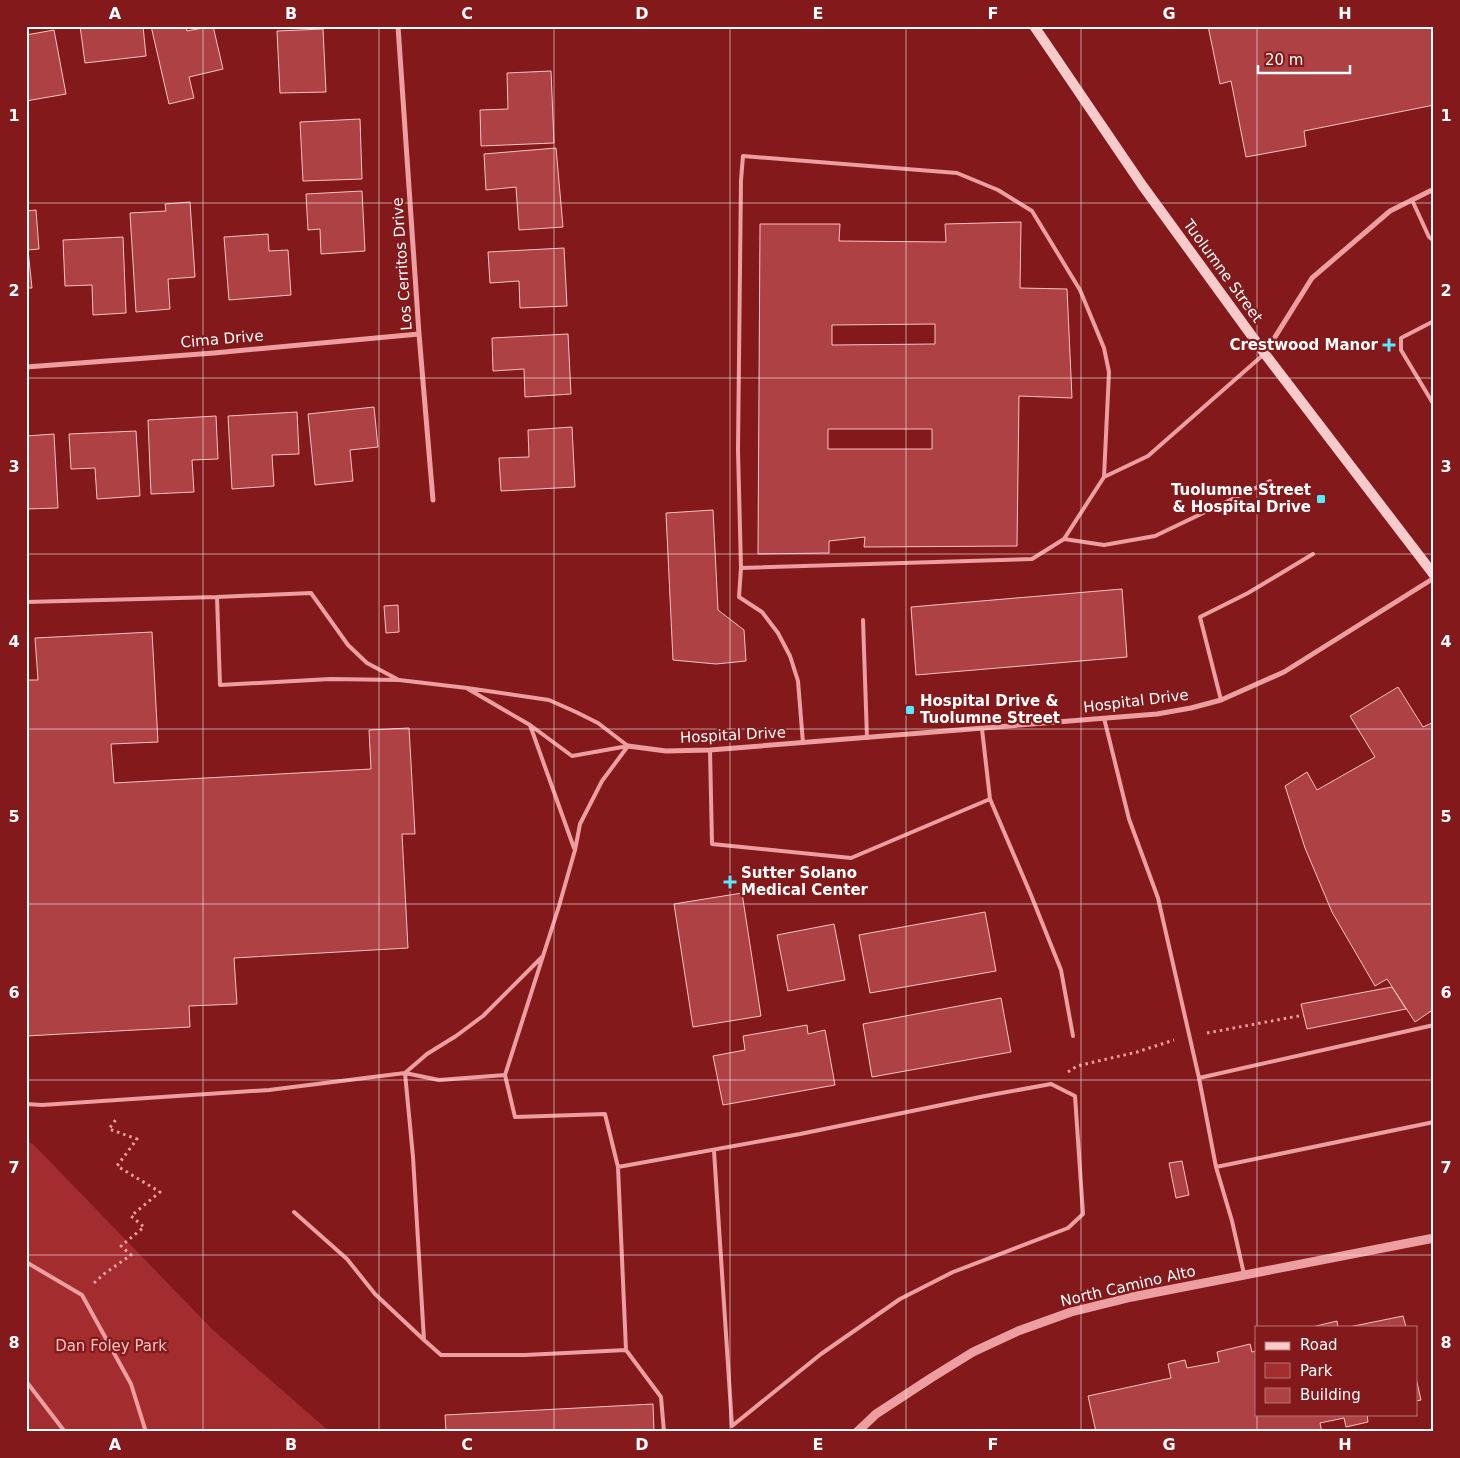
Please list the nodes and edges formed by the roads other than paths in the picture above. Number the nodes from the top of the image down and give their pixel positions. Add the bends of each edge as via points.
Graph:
1 (398, 26) edge
2 (1034, 26) edge
3 (1434, 189) edge
4 (1412, 200) junction
5 (1434, 241) edge
6 (1434, 320) edge
7 (420, 334) junction
8 (1265, 354) junction
9 (26, 366) edge
10 (1434, 405) edge
11 (1104, 477) junction
12 (1270, 481) dead end
13 (434, 500) dead end
14 (1064, 539) junction
15 (1313, 554) dead end
16 (741, 568) junction
17 (1434, 577) edge
18 (217, 597) junction
19 (26, 602) edge
20 (863, 620) dead end
21 (399, 680) junction
22 (466, 688) junction
23 (1221, 700) junction
24 (1104, 718) junction
25 (530, 725) junction
26 (982, 729) junction
27 (867, 738) junction
28 (803, 743) junction
29 (628, 746) junction
30 (710, 750) junction
31 (990, 799) junction
32 (575, 850) junction
33 (543, 955) junction
34 (1434, 1025) edge
35 (1073, 1036) dead end
36 (405, 1073) junction
37 (504, 1075) junction
38 (1200, 1078) junction
39 (26, 1104) edge
40 (1434, 1122) edge
41 (714, 1151) junction
42 (618, 1167) junction
43 (1216, 1168) junction
44 (294, 1212) dead end
45 (1434, 1238) edge
46 (26, 1262) edge
47 (1244, 1274) junction
48 (424, 1340) junction
49 (626, 1350) junction
50 (26, 1382) edge
51 (65, 1432) edge
52 (146, 1432) edge
53 (664, 1432) edge
54 (857, 1432) edge

1 - 7 street, Los Cerritos Drive
2 - 8 main road, Tuolumne Street via 1142,185
3 - 4 street
4 - 5 lane via 1429,237
4 - 8 street via 1390,210 1312,278
6 - 10 lane via 1401,338 1401,350
7 - 9 street, Cima Drive
7 - 13 street, Los Cerritos Drive
8 - 11 lane via 1148,456
8 - 17 main road, Tuolumne Street
11 - 14 lane
11 - 16 lane via 1109,372 1104,348 1080,290 1032,211 998,190 957,173 743,156 738,450
12 - 14 lane via 1155,536 1104,546
14 - 16 lane via 1032,559
15 - 23 lane via 1200,617
16 - 28 lane via 739,597 762,612 790,656 798,681
17 - 23 street, Hospital Drive via 1284,672
18 - 19 lane
18 - 21 lane via 310,593 348,645 367,663
18 - 21 lane via 220,685 330,679
20 - 27 lane
21 - 22 lane
22 - 25 lane
22 - 29 lane via 549,700 598,723
23 - 24 street, Hospital Drive via 1157,714
24 - 26 street, Hospital Drive
24 - 38 lane via 1129,818 1158,898
25 - 29 lane via 572,756
25 - 32 lane
26 - 27 street, Hospital Drive
26 - 31 lane
27 - 28 street, Hospital Drive
28 - 30 street, Hospital Drive
29 - 30 street, Hospital Drive via 666,751
29 - 32 lane via 602,781 580,824
30 - 31 lane via 712,844 850,858
31 - 35 lane via 1061,970
32 - 33 lane
33 - 36 lane via 483,1016
33 - 37 lane
34 - 38 lane
36 - 37 lane via 439,1080
36 - 39 lane via 269,1090
36 - 48 lane
37 - 42 lane via 515,1117 606,1114
38 - 43 lane
40 - 43 lane
41 - 41 lane via 1051,1084 1075,1096 1083,1214 1068,1228 953,1272 900,1299 821,1354 732,1426
41 - 42 lane
42 - 49 lane
43 - 47 lane
44 - 48 lane via 347,1259 375,1294
45 - 47 street, North Camino Alto
46 - 52 lane via 82,1295 131,1384
47 - 54 street, North Camino Alto via 1071,1312 1018,1331 973,1352 931,1378 876,1414
48 - 49 lane via 441,1355
49 - 53 lane via 661,1397
50 - 51 lane

